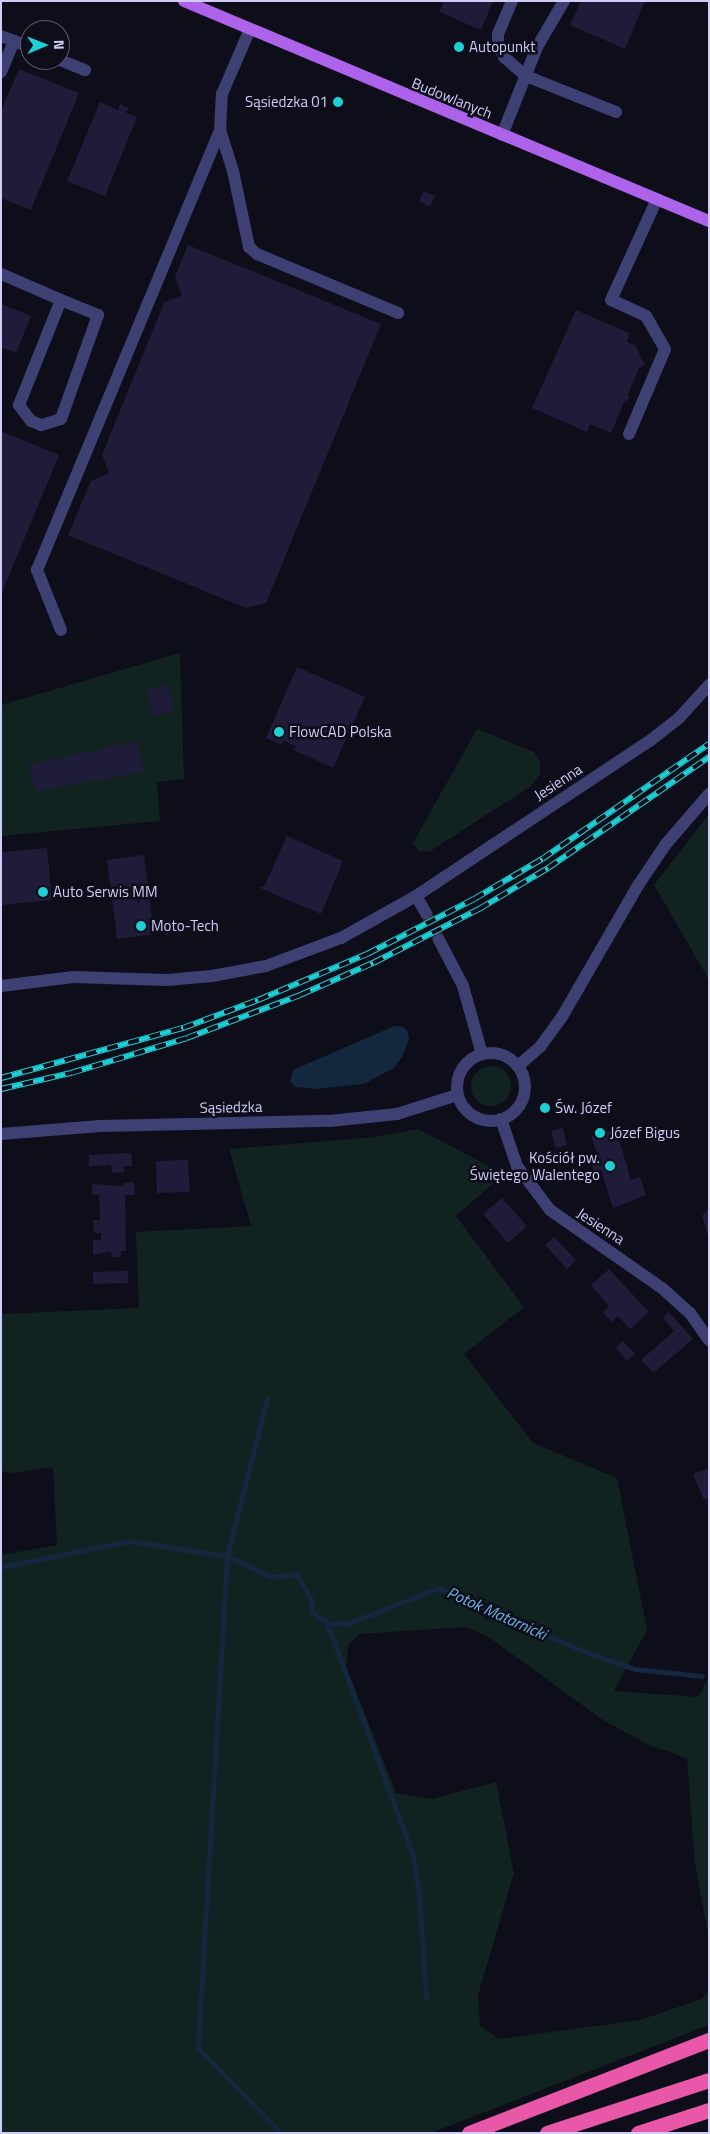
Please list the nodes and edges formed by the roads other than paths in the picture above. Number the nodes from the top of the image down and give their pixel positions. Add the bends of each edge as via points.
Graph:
1 (184, 1) edge
2 (512, 1) edge
3 (564, 1) edge
4 (250, 30) junction
5 (1, 36) edge
6 (14, 41) junction
7 (20, 43) edge
8 (70, 64) edge
9 (85, 70) dead end
10 (1, 72) edge
11 (526, 76) junction
12 (616, 112) dead end
13 (220, 130) junction
14 (502, 135) junction
15 (657, 198) junction
16 (709, 221) edge
17 (1, 274) edge
18 (61, 300) junction
19 (398, 313) dead end
20 (628, 434) dead end
21 (61, 630) dead end
22 (709, 685) edge
23 (709, 794) edge
24 (416, 896) junction
25 (426, 914) tunnel mouth
26 (439, 940) tunnel mouth
27 (1, 986) edge
28 (482, 1054) junction
29 (518, 1066) junction
30 (457, 1095) junction
31 (501, 1119) junction
32 (1, 1134) edge
33 (709, 1340) edge
34 (709, 2040) edge
35 (709, 2080) edge
36 (709, 2110) edge
37 (469, 2133) edge
38 (547, 2133) edge
39 (638, 2133) edge

1 - 4 main road, Budowlanych
2 - 11 street via 498,34 498,45 504,57
3 - 11 street via 537,47
4 - 13 street via 222,94
4 - 14 main road, Budowlanych
5 - 6 street
6 - 7 street
6 - 10 street
8 - 9 street
11 - 12 street
11 - 14 street
13 - 19 street via 233,171 249,247 257,254
13 - 21 street via 37,570
14 - 15 main road, Budowlanych
15 - 16 main road, Budowlanych
15 - 20 street via 610,300 646,316 665,349
17 - 18 street
18 - 18 street via 98,315 60,419 41,425 31,421 19,405
22 - 24 street, Jesienna via 679,718 651,740
23 - 29 street via 666,844 563,1015 540,1047
24 - 25 street
24 - 27 street via 341,938 266,966 167,980 73,977
26 - 28 street via 463,986
28 - 29 street via 502,1055
28 - 30 street via 464,1065 459,1074
29 - 31 street via 525,1086 523,1097 518,1107
30 - 31 street via 474,1116 490,1121
30 - 32 street, Sąsiedzka via 397,1114 329,1121 100,1126
31 - 33 street, Jesienna via 518,1166 550,1210 662,1288 690,1313
34 - 37 highway
35 - 38 highway
36 - 39 highway

